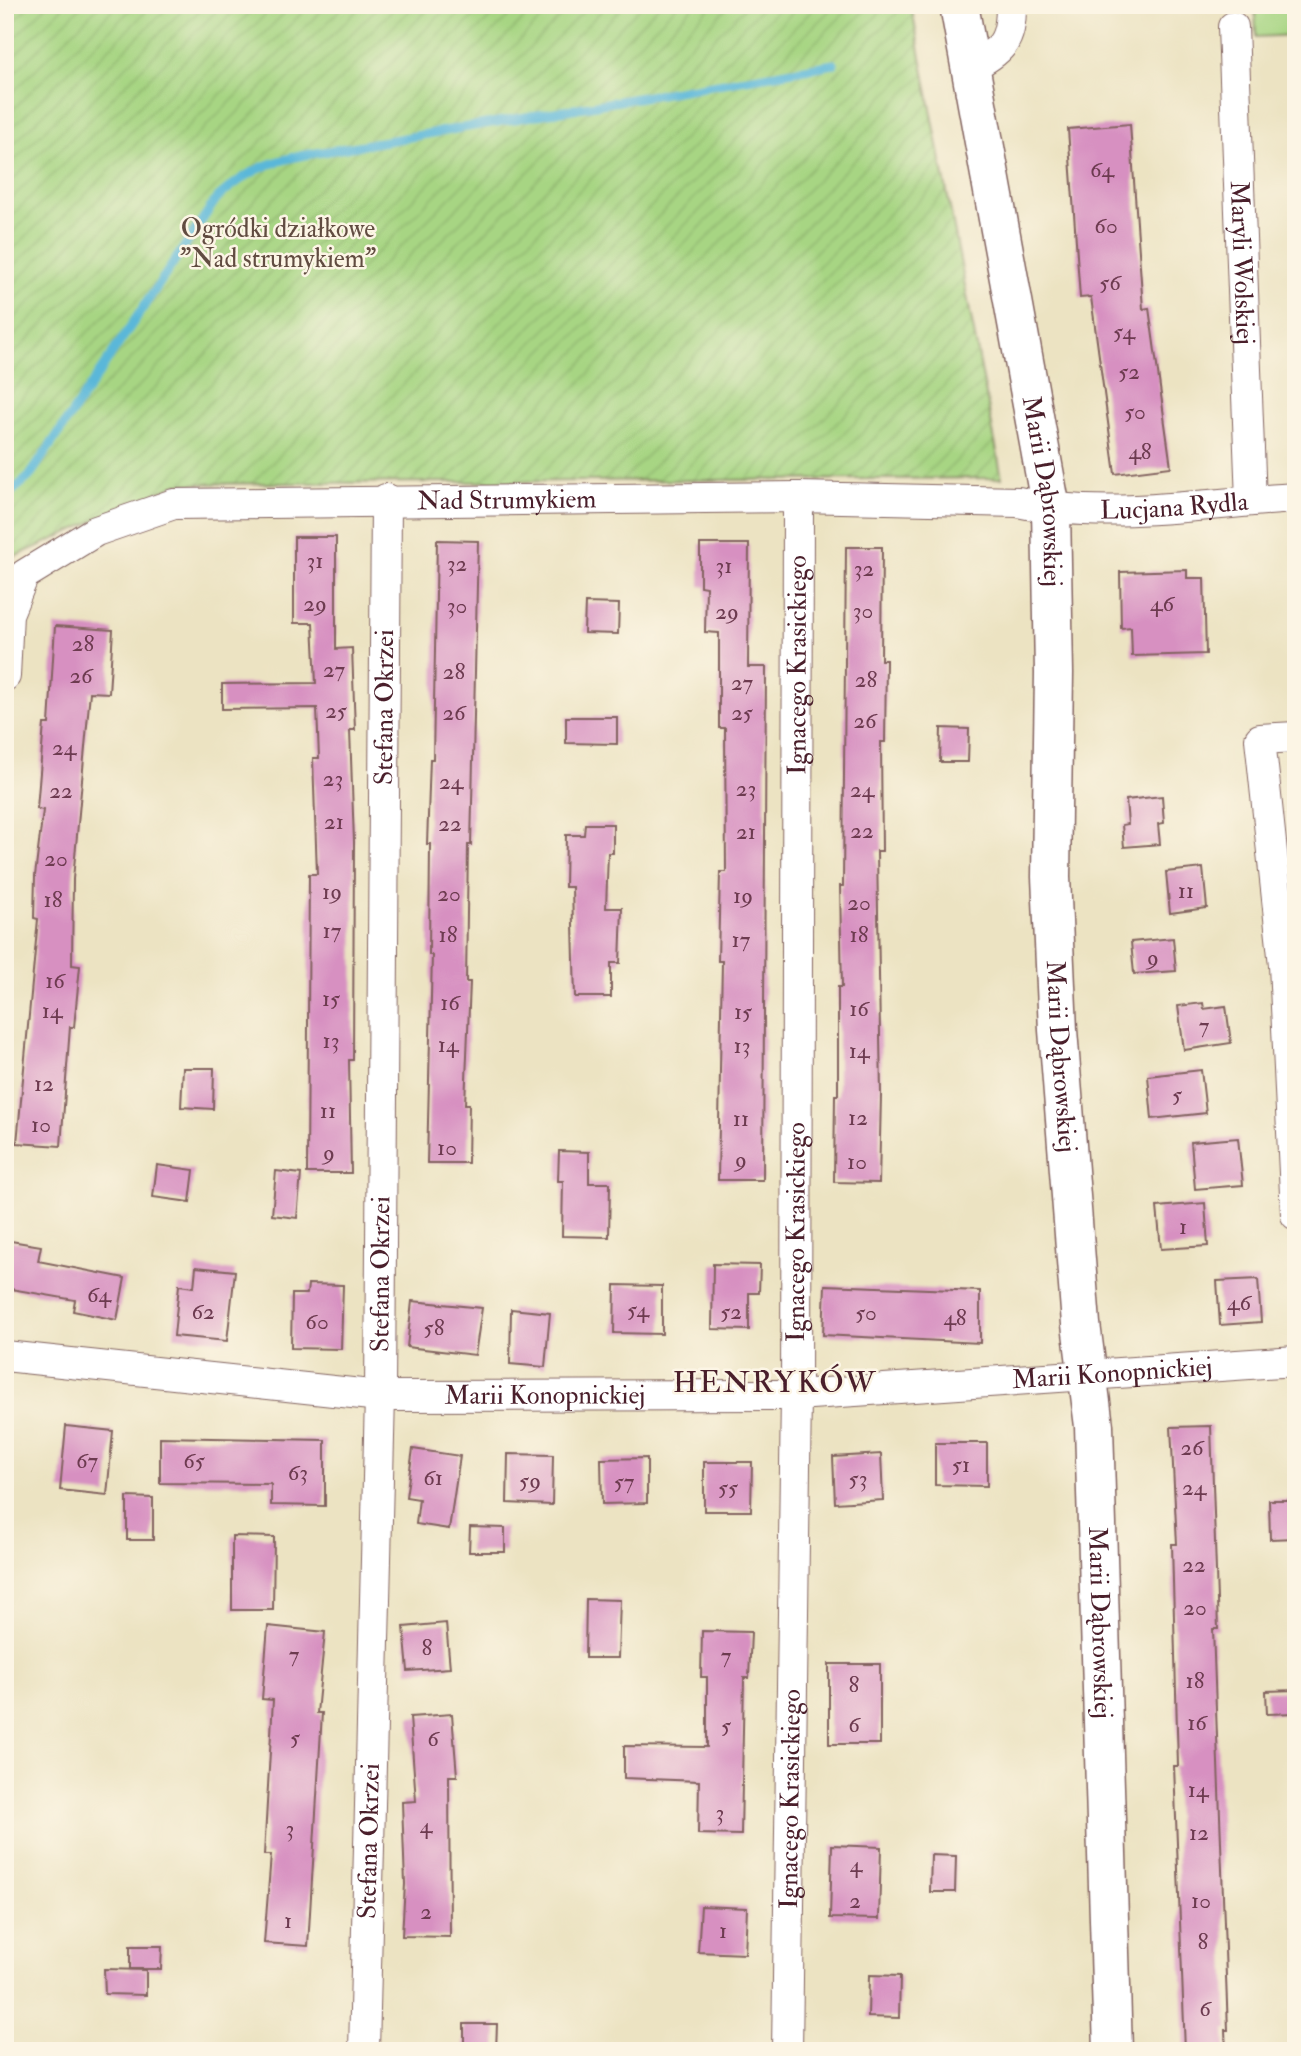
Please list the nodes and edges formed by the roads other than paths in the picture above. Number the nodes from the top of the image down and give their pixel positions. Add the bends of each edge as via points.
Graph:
1 (959, 5) edge
2 (1011, 5) edge
3 (1233, 27) dead end
4 (970, 68) junction
5 (798, 498) junction
6 (1296, 498) edge
7 (386, 499) junction
8 (1251, 501) junction
9 (1051, 509) junction
10 (7, 615) edge
11 (5, 676) edge
12 (1296, 737) edge
13 (1290, 964) edge
14 (1296, 1215) edge
15 (5, 1356) edge
16 (1296, 1361) edge
17 (1086, 1374) junction
18 (796, 1395) junction
19 (380, 1396) junction
20 (364, 2051) edge
21 (787, 2051) edge
22 (1113, 2051) edge

1 - 4 street, Marii Dąbrowskiej
2 - 4 street via 1011,29 1004,45
3 - 8 street, Maryli Wolskiej
4 - 9 street, Marii Dąbrowskiej
5 - 7 street, Nad Strumykiem
5 - 9 street, Nad Strumykiem via 1018,502
5 - 18 street, Ignacego Krasickiego
6 - 8 street, Lucjana Rydla
7 - 10 street, Nad Strumykiem via 173,503 96,531 24,575
7 - 19 street, Stefana Okrzei
8 - 9 street, Lucjana Rydla via 1093,511
9 - 17 street, Marii Dąbrowskiej via 1052,904
10 - 11 street, Nad Strumykiem
12 - 13 street via 1260,739
13 - 14 street
15 - 19 street, Marii Konopnickiej
16 - 17 street, Marii Konopnickiej
17 - 18 street, Marii Konopnickiej
17 - 22 street, Marii Dąbrowskiej via 1094,1426
18 - 19 street, Marii Konopnickiej
18 - 21 street, Ignacego Krasickiego
19 - 20 street, Stefana Okrzei

